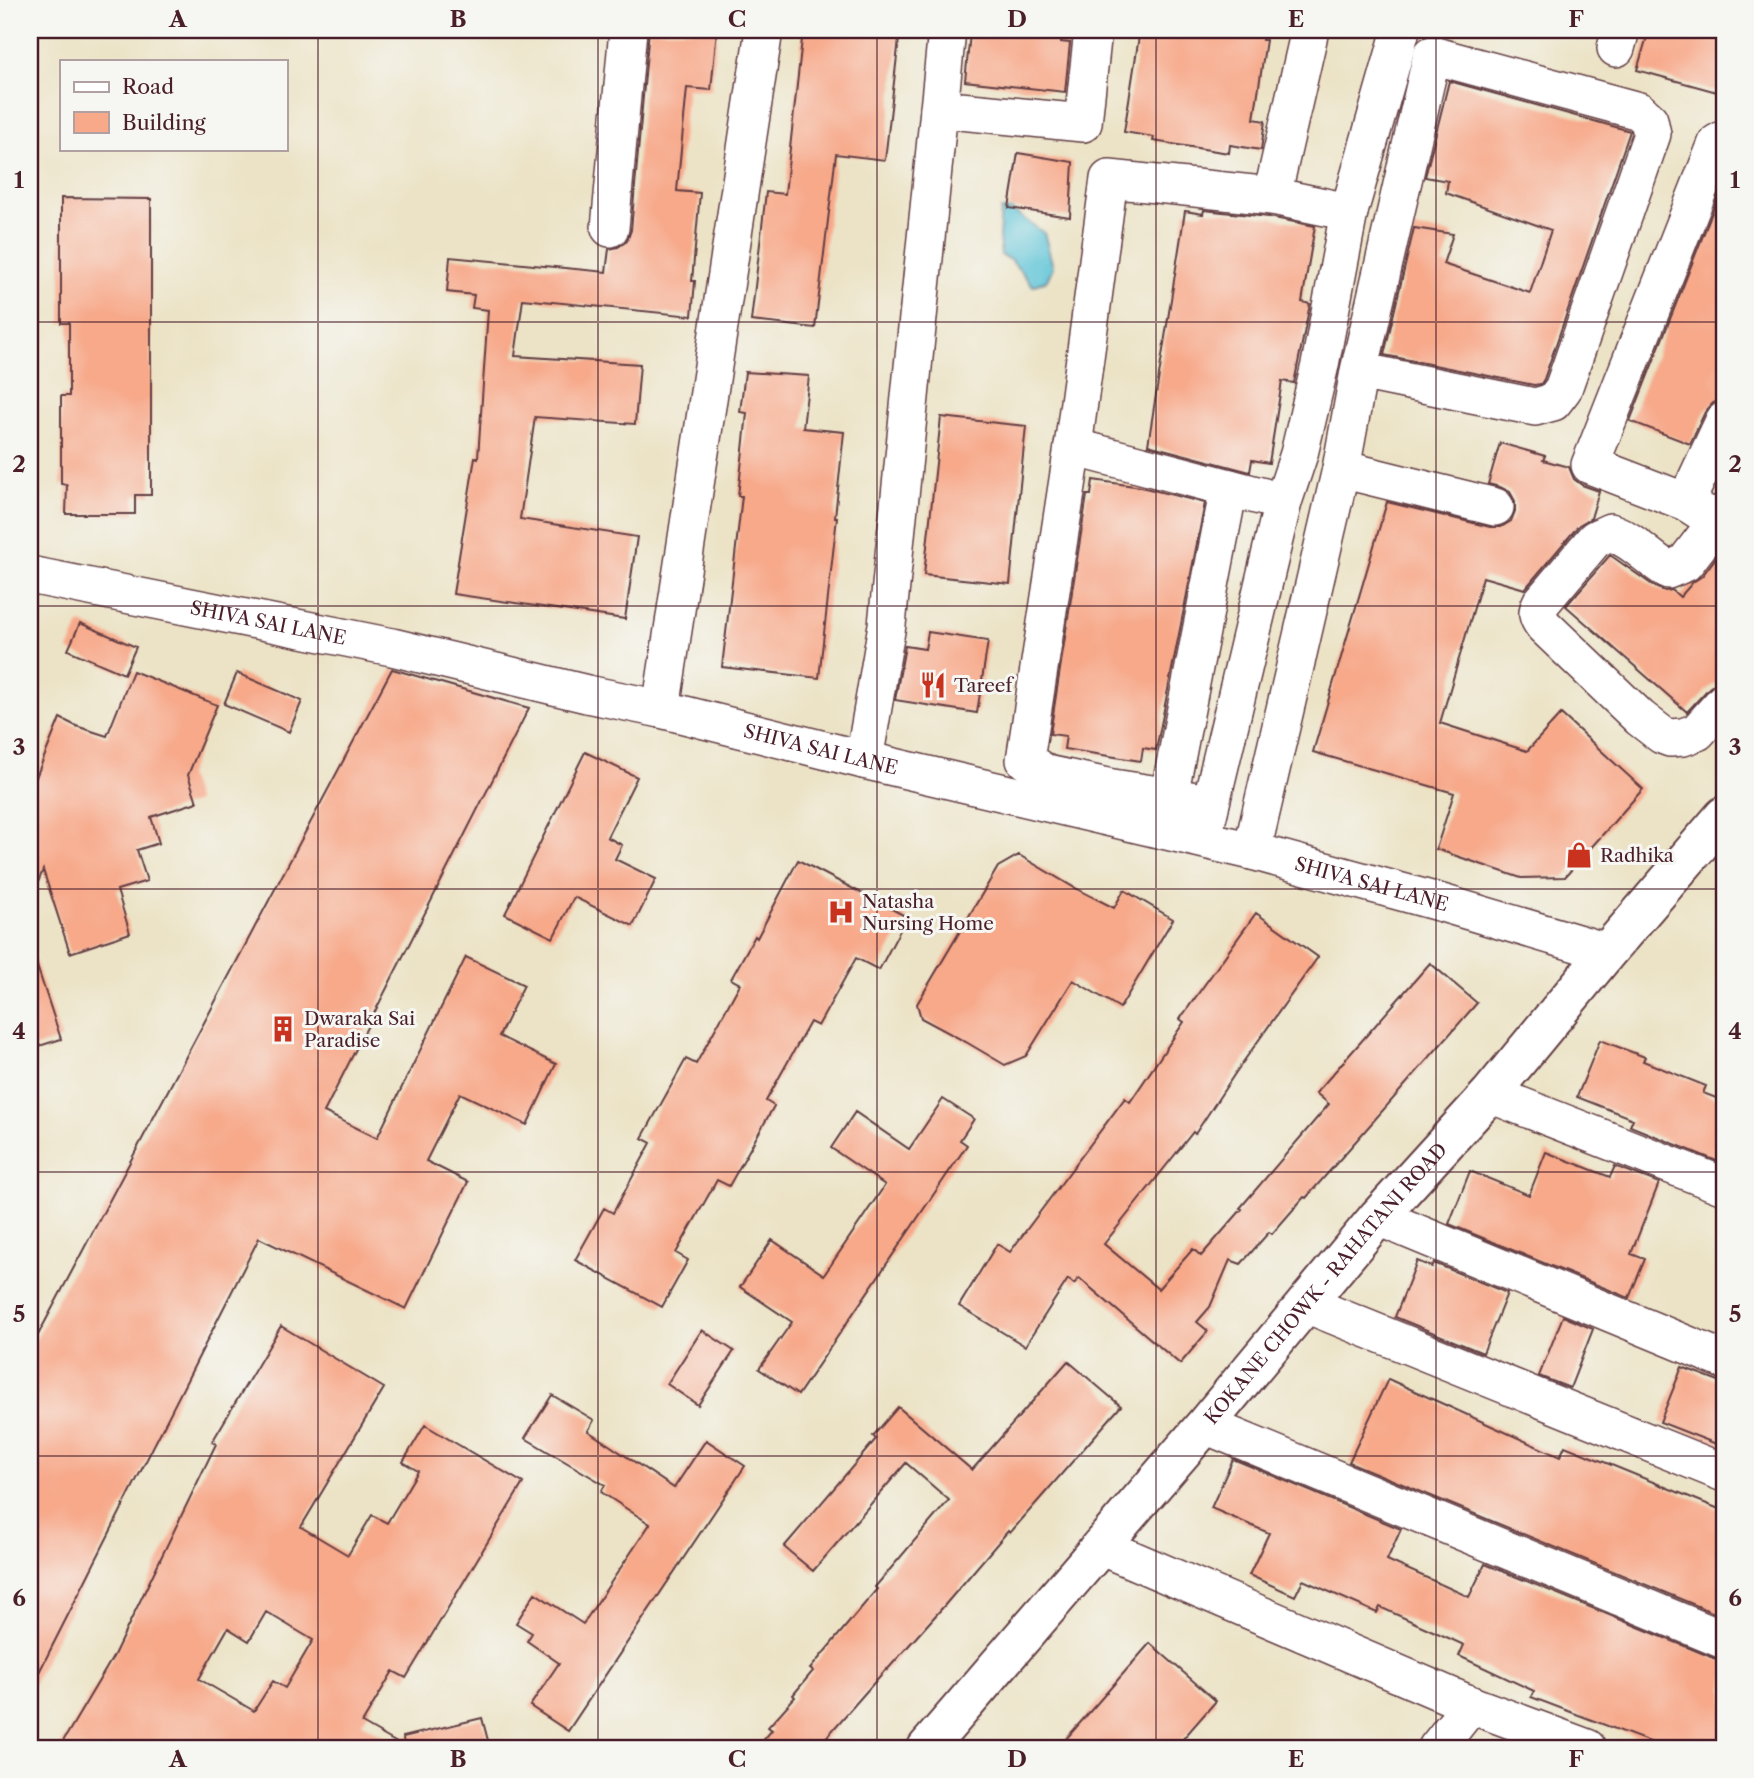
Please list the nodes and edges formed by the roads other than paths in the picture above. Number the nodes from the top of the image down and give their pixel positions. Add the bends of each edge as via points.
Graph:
1 (628, 30) edge
2 (764, 30) edge
3 (947, 30) edge
4 (1093, 30) edge
5 (1310, 30) edge
6 (1401, 30) edge
7 (939, 109) junction
8 (1724, 139) edge
9 (1272, 196) junction
10 (1349, 212) junction
11 (610, 228) dead end
12 (1359, 371) junction
13 (1724, 421) edge
14 (1073, 447) junction
15 (1341, 469) junction
16 (1229, 488) junction
17 (1283, 502) junction
18 (1495, 507) dead end
19 (1709, 512) edge
20 (30, 575) edge
21 (1724, 702) edge
22 (661, 709) junction
23 (864, 760) junction
24 (1169, 796) junction
25 (1210, 803) junction
26 (1724, 816) edge
27 (1201, 839) junction
28 (1252, 851) junction
29 (1607, 952) junction
30 (1490, 1094) junction
31 (1724, 1186) edge
32 (1378, 1217) junction
33 (1306, 1304) junction
34 (1724, 1360) edge
35 (1205, 1425) junction
36 (1724, 1473) edge
37 (1100, 1546) junction
38 (1724, 1640) edge
39 (1471, 1705) junction
40 (927, 1748) edge
41 (1437, 1748) edge
42 (1587, 1748) edge

1 - 11 street
2 - 22 street
3 - 7 street
4 - 7 street via 1083,123
5 - 9 street
6 - 10 street
7 - 23 street via 887,625
8 - 19 street via 1717,143 1590,465
9 - 10 street
9 - 14 street via 1109,179
10 - 17 street via 1320,365
12 - 12 street via 1432,55 1645,115 1651,134 1563,389 1553,402 1535,407
12 - 15 street
13 - 19 street
14 - 16 street
14 - 24 street via 1025,760 1047,774
15 - 18 street
15 - 28 street
16 - 17 street
16 - 24 street
17 - 25 street
19 - 21 street via 1685,563 1668,570 1622,536 1610,531 1595,539 1537,611 1544,626 1662,736 1697,732
20 - 22 street, SHIVA SAI LANE via 392,647
22 - 23 street, SHIVA SAI LANE
23 - 27 street, SHIVA SAI LANE
24 - 25 street
25 - 27 street
26 - 29 street, KOKANE CHOWK - RAHATANI ROAD
27 - 28 street, SHIVA SAI LANE
28 - 29 street, SHIVA SAI LANE
29 - 30 street, KOKANE CHOWK - RAHATANI ROAD
30 - 31 street
30 - 32 street, KOKANE CHOWK - RAHATANI ROAD
32 - 33 street, KOKANE CHOWK - RAHATANI ROAD
32 - 34 street
33 - 35 street, KOKANE CHOWK - RAHATANI ROAD
33 - 36 street
35 - 37 street, KOKANE CHOWK - RAHATANI ROAD
35 - 38 street
37 - 39 street
37 - 40 street, KOKANE CHOWK - RAHATANI ROAD
39 - 41 street
39 - 42 street

